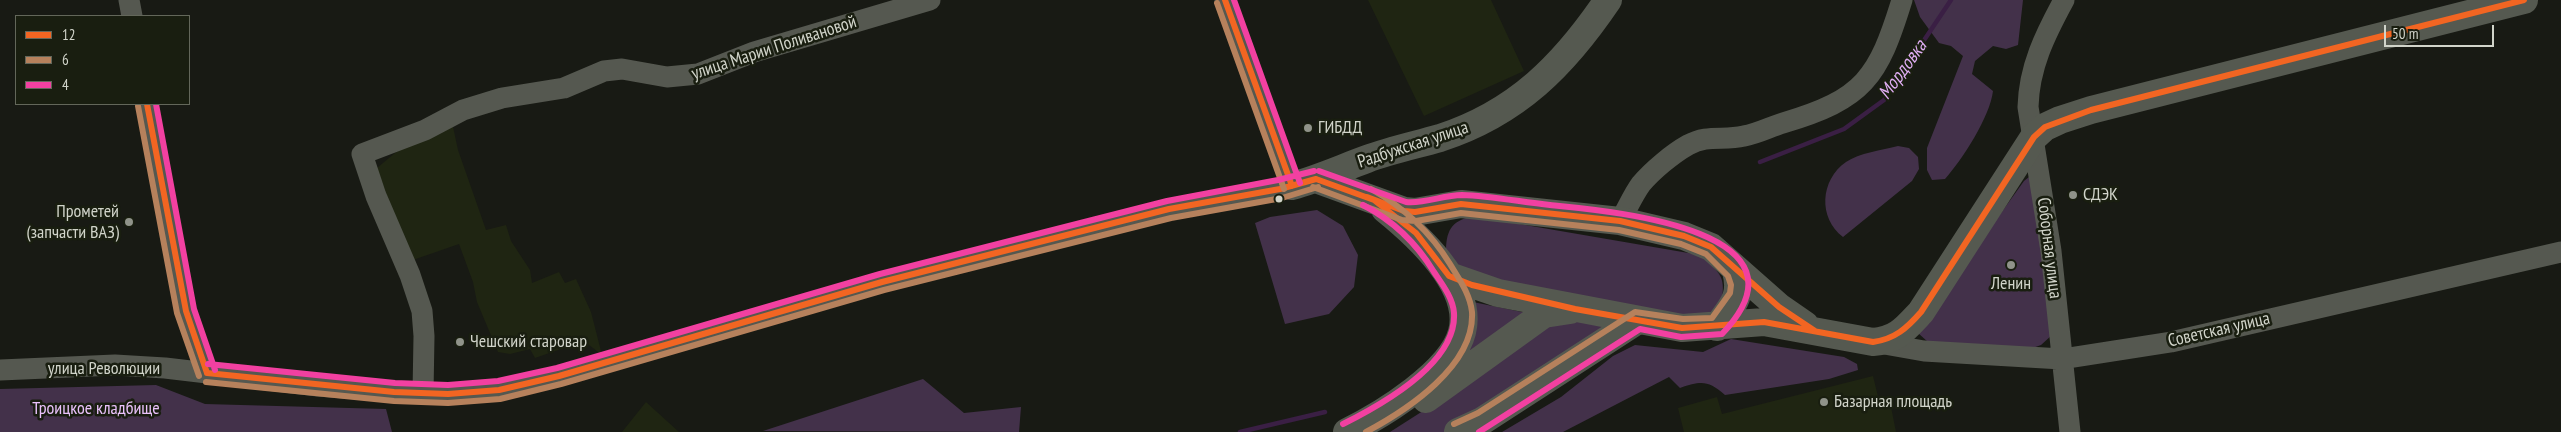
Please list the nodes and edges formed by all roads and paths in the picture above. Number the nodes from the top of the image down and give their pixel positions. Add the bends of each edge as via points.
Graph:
1 (129, 0) edge
2 (930, 0) edge
3 (1225, 0) edge
4 (1608, 0) edge
5 (1902, 0) edge
6 (2064, 0) edge
7 (2524, 0) edge
8 (132, 15) edge
9 (147, 105) edge
10 (2034, 137) junction
11 (1304, 183) junction
12 (1374, 200) junction
13 (1461, 204) junction
14 (1620, 221) junction
15 (2561, 252) edge
16 (1443, 267) junction
17 (1736, 271) junction
18 (1575, 309) junction
19 (1638, 320) junction
20 (1717, 327) junction
21 (1812, 330) junction
22 (1873, 342) junction
23 (2062, 360) junction
24 (0, 370) edge
25 (207, 373) junction
26 (423, 393) junction
27 (1347, 432) edge
28 (1372, 432) edge
29 (1458, 432) edge
30 (2070, 432) edge

1 - 8 street
2 - 26 street, улица Марии Поливановой via 754,52 698,74 667,77 629,70 604,71 564,88 502,98 463,110 425,130 362,154 418,296 424,336
3 - 11 street
4 - 11 main road, Радбужская улица via 1578,44 1556,68 1502,110 1442,137 1368,158
5 - 14 street via 1878,64 1862,86 1844,99 1792,120 1743,136 1706,138 1687,146 1640,185
6 - 10 street, Соборная улица via 2038,52 2028,84 2028,107
7 - 10 main road via 2090,110 2045,127
9 - 25 street via 186,311
10 - 22 main road via 1921,312 1895,336
10 - 23 street, Соборная улица via 2051,251
11 - 12 main road
11 - 26 street, Радбужская улица via 1169,209 882,282 523,386 476,393
12 - 13 main road via 1414,212
12 - 16 main road via 1416,233
13 - 14 main road
13 - 16 main road via 1445,214 1440,224 1434,245
14 - 17 main road via 1711,247
15 - 23 street, Советская улица via 2171,342
16 - 18 main road via 1498,293
16 - 27 main road via 1460,299 1463,313 1463,331 1454,351 1408,394 1374,419
17 - 20 main road via 1740,285 1738,296
17 - 21 main road via 1779,308
18 - 19 main road
18 - 28 main road via 1544,314 1431,396
19 - 20 main road via 1682,328
19 - 29 main road
20 - 21 main road via 1764,322
21 - 22 main road
22 - 23 street, Советская улица via 1924,352
23 - 30 street, Соборная улица
24 - 25 street, улица Революции via 115,365
25 - 26 street, Радбужская улица via 318,386

